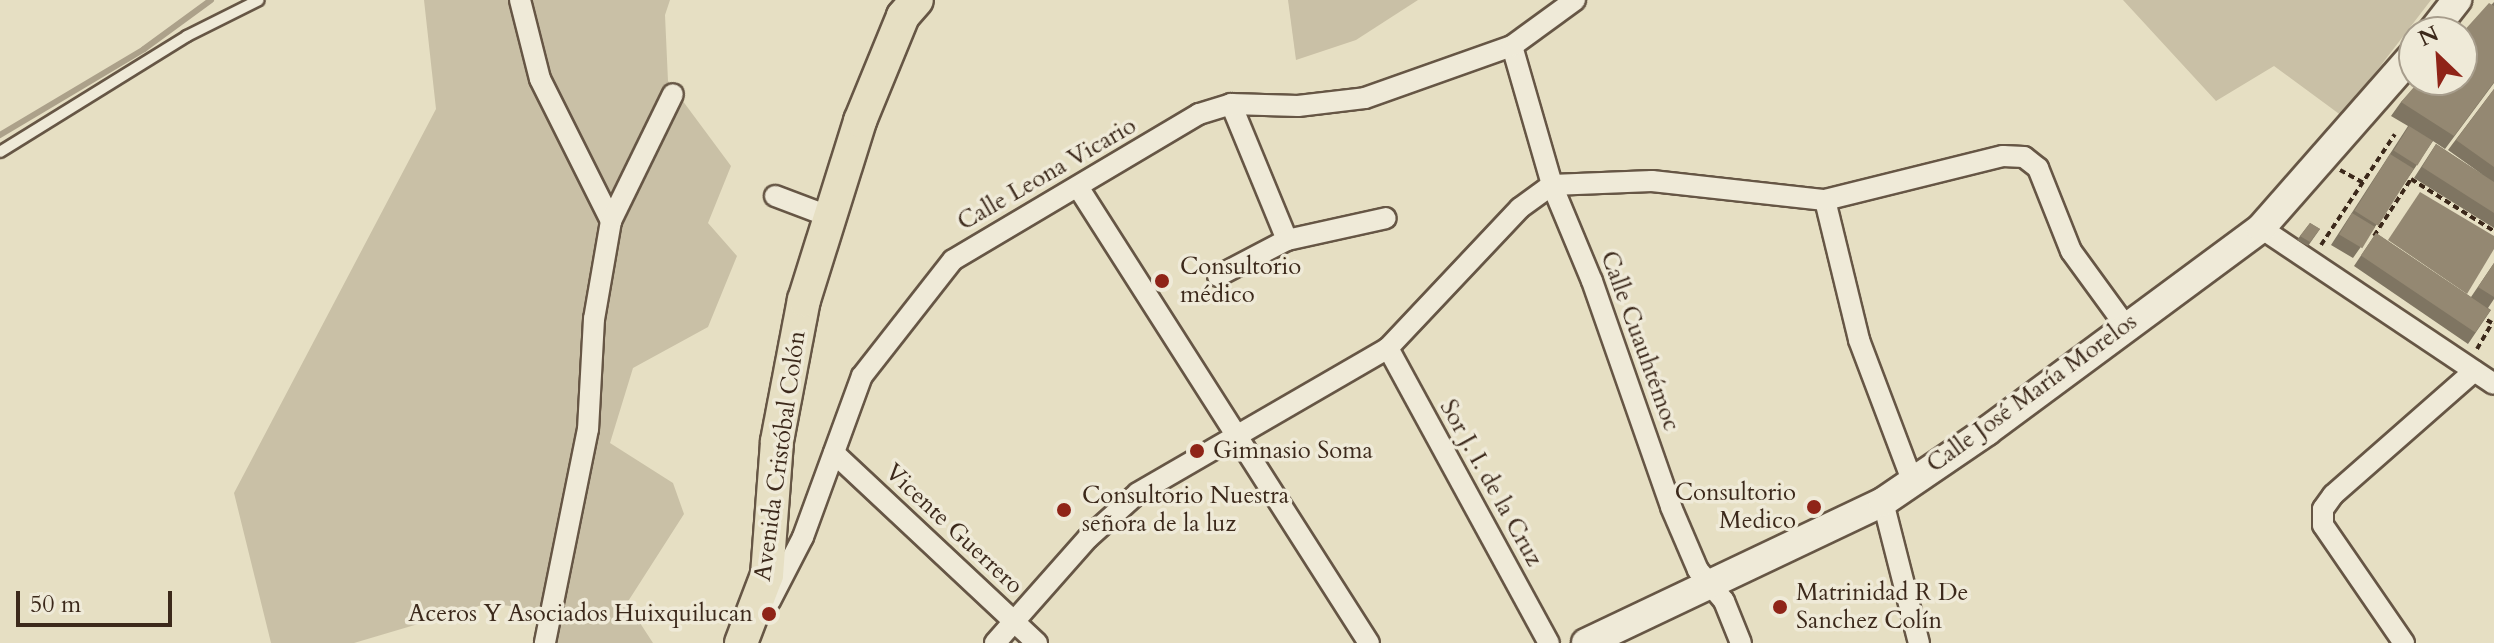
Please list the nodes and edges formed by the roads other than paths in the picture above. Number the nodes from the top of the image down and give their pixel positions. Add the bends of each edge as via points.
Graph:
1 (259, 0) edge
2 (520, 0) edge
3 (917, 0) edge
4 (1591, 0) edge
5 (2457, 0) edge
6 (1570, 5) edge
7 (2444, 16) edge
8 (1512, 46) junction
9 (2398, 72) edge
10 (673, 94) dead end
11 (1231, 104) junction
12 (0, 152) edge
13 (1552, 185) junction
14 (1078, 187) junction
15 (775, 196) dead end
16 (1825, 200) junction
17 (828, 216) junction
18 (1386, 218) dead end
19 (611, 221) junction
20 (2261, 228) junction
21 (1287, 240) junction
22 (1218, 276) dead end
23 (2125, 325) junction
24 (1388, 348) junction
25 (2474, 371) junction
26 (2494, 384) edge
27 (1234, 435) junction
28 (834, 453) junction
29 (1912, 480) junction
30 (1883, 502) junction
31 (1711, 585) junction
32 (1013, 620) junction
33 (545, 643) edge
34 (741, 643) edge
35 (748, 643) edge
36 (995, 643) edge
37 (1037, 643) edge
38 (1369, 643) edge
39 (1549, 643) edge
40 (1586, 643) edge
41 (1741, 643) edge
42 (1919, 643) edge
43 (2404, 643) edge

1 - 12 lane via 187,36
2 - 19 street via 540,79
3 - 17 main road, Avenida Cristóbal Colón via 887,52
4 - 6 street, Calle Leona Vicario
5 - 7 main road
6 - 8 street, Calle Leona Vicario
8 - 11 street, Calle Leona Vicario via 1365,98 1298,106
8 - 13 street, Calle Cuauhtémoc
9 - 20 main road, Calle José María Morelos
10 - 19 street
11 - 14 street, Calle Leona Vicario via 1199,114
11 - 21 street
13 - 16 street via 1652,181
13 - 24 street via 1520,208
13 - 31 street, Calle Cuauhtémoc via 1592,281 1671,507 1698,570
14 - 27 street
14 - 28 street, Calle Leona Vicario via 953,260 862,376
15 - 17 street
16 - 23 street via 2003,156 2024,157 2038,168 2071,251
16 - 29 street via 1859,340
17 - 34 main road, Avenida Cristóbal Colón via 786,385 767,575
18 - 21 street
19 - 33 street via 594,319 588,429
20 - 23 main road, Calle José María Morelos
20 - 25 street
21 - 22 street
23 - 29 main road, Calle José María Morelos via 1987,431
24 - 27 street
24 - 39 street, Sor J. I. de la Cruz
25 - 26 street
25 - 43 street via 2323,509 2323,525
27 - 32 street via 1138,493
27 - 38 street
28 - 32 street, Vicente Guerrero
28 - 35 street, Calle Leona Vicario via 803,537
29 - 30 main road, Calle José María Morelos
30 - 31 main road, Calle José María Morelos
30 - 42 street
31 - 40 main road, Calle José María Morelos
31 - 41 street, Calle Cuauhtémoc via 1724,601
32 - 36 street
32 - 37 street, Vicente Guerrero

